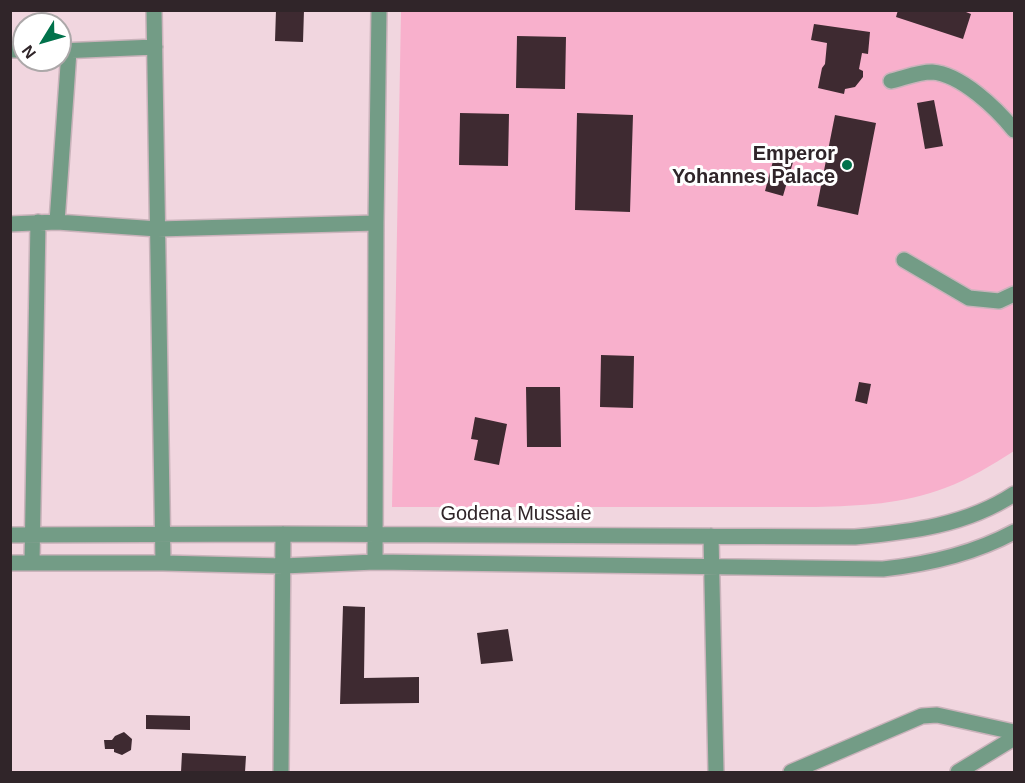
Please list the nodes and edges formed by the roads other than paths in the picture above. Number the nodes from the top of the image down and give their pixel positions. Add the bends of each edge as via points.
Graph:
1 (154, 10) edge
2 (379, 10) edge
3 (155, 47) junction
4 (72, 51) edge
5 (63, 72) edge
6 (891, 81) dead end
7 (1014, 130) edge
8 (38, 222) junction
9 (57, 222) junction
10 (10, 224) edge
11 (376, 224) junction
12 (158, 229) junction
13 (904, 260) dead end
14 (1014, 294) edge
15 (1014, 494) edge
16 (1014, 532) edge
17 (162, 534) junction
18 (283, 534) junction
19 (375, 534) junction
20 (10, 535) edge
21 (32, 536) junction
22 (711, 536) junction
23 (32, 562) junction
24 (375, 562) junction
25 (10, 563) edge
26 (163, 563) junction
27 (712, 565) junction
28 (284, 566) junction
29 (1014, 732) edge
30 (1014, 738) edge
31 (281, 772) edge
32 (716, 772) edge
33 (791, 772) edge
34 (958, 772) edge

1 - 3 street
2 - 11 street
3 - 4 street
3 - 12 street
5 - 9 street
6 - 7 street via 922,73 941,74 981,97
8 - 9 street
8 - 10 street
8 - 21 street
9 - 12 street
11 - 12 street
11 - 19 street
12 - 17 street
13 - 14 street via 969,298 999,302
15 - 22 street, Godena Mussaie via 971,517 913,531 855,537
16 - 27 street via 976,550 907,567
17 - 18 street, Godena Mussaie
17 - 21 street, Godena Mussaie
17 - 26 street
18 - 19 street, Godena Mussaie
18 - 28 street
19 - 22 street, Godena Mussaie
19 - 24 street
20 - 21 street, Godena Mussaie
21 - 23 street
22 - 27 street
23 - 25 street
23 - 26 street
24 - 27 street
24 - 28 street
26 - 28 street
27 - 32 street
28 - 31 street
29 - 33 street via 937,715 922,716
30 - 34 street

